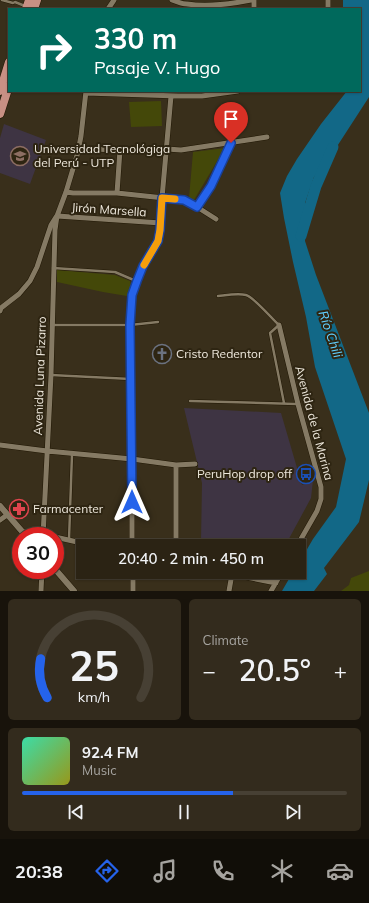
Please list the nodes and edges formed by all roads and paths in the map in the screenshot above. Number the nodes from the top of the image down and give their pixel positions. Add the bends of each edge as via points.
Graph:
1 (2, 0) edge
2 (37, 0) edge
3 (172, 0) edge
4 (252, 0) edge
5 (15, 1) edge
6 (179, 2) junction
7 (234, 2) edge
8 (29, 6) edge
9 (177, 8) edge
10 (8, 65) edge
11 (8, 89) edge
12 (0, 91) edge
13 (86, 92) edge
14 (231, 92) edge
15 (171, 96) junction
16 (0, 114) edge
17 (268, 137) dead end
18 (231, 143) junction
19 (91, 149) dead end
20 (167, 149) junction
21 (66, 192) junction
22 (117, 193) junction
23 (162, 198) junction
24 (197, 207) junction
25 (57, 216) junction
26 (216, 219) dead end
27 (161, 223) junction
28 (53, 268) junction
29 (137, 281) junction
30 (218, 296) dead end
31 (0, 311) edge
32 (158, 322) dead end
33 (52, 325) junction
34 (130, 325) junction
35 (279, 325) junction
36 (51, 375) junction
37 (132, 379) junction
38 (190, 402) dead end
39 (284, 404) junction
40 (298, 404) junction
41 (0, 445) edge
42 (47, 451) junction
43 (72, 454) junction
44 (132, 459) junction
45 (176, 464) junction
46 (195, 464) dead end
47 (0, 506) edge
48 (7, 515) junction
49 (0, 520) edge
50 (18, 527) edge
51 (43, 527) edge
52 (64, 539) edge
53 (132, 539) edge
54 (176, 539) edge
55 (301, 539) edge
56 (69, 540) junction
57 (76, 542) edge
58 (42, 579) edge
59 (64, 579) edge
60 (133, 579) edge
61 (231, 579) edge
62 (260, 579) edge
63 (278, 579) edge
64 (276, 582) junction
65 (41, 591) edge
66 (74, 591) edge
67 (133, 591) edge
68 (229, 591) edge
69 (271, 591) edge

1 - 5 lane via 13,3
2 - 8 main road
3 - 6 street
4 - 7 street
5 - 8 lane
6 - 7 street
6 - 9 street
10 - 12 main road
11 - 16 main road
13 - 15 street
13 - 21 street via 78,152
14 - 15 street via 202,96
15 - 20 street
17 - 18 street
18 - 20 street via 181,150
18 - 24 street via 211,186
19 - 22 street via 120,150
20 - 23 street
21 - 22 street
21 - 25 street
22 - 23 street
23 - 24 street via 184,200
23 - 27 street
24 - 26 street
25 - 27 street, Jirón Marsella
25 - 28 street, Avenida Luna Pizarro
25 - 31 street via 51,225 30,281
27 - 29 street via 158,241
28 - 29 lane via 115,272
28 - 33 street, Avenida Luna Pizarro
29 - 34 street via 132,295
30 - 35 lane via 248,295
32 - 34 lane
33 - 34 lane
33 - 36 street, Avenida Luna Pizarro
34 - 37 street
35 - 39 lane via 270,333
35 - 40 street, Avenida de la Marina
36 - 37 lane
36 - 42 street, Avenida Luna Pizarro
37 - 44 street
38 - 39 lane
39 - 40 lane
40 - 55 street, Avenida de la Marina via 321,487 317,511
41 - 42 street
42 - 43 street
42 - 51 street, Avenida Luna Pizarro
43 - 44 street
43 - 56 lane
44 - 45 street
44 - 53 street
45 - 46 street
45 - 54 street
47 - 48 street
48 - 49 street
48 - 50 street
52 - 56 street
56 - 57 street
58 - 65 street
59 - 66 street
60 - 67 street
61 - 68 street
62 - 64 street
63 - 64 street
64 - 69 street

